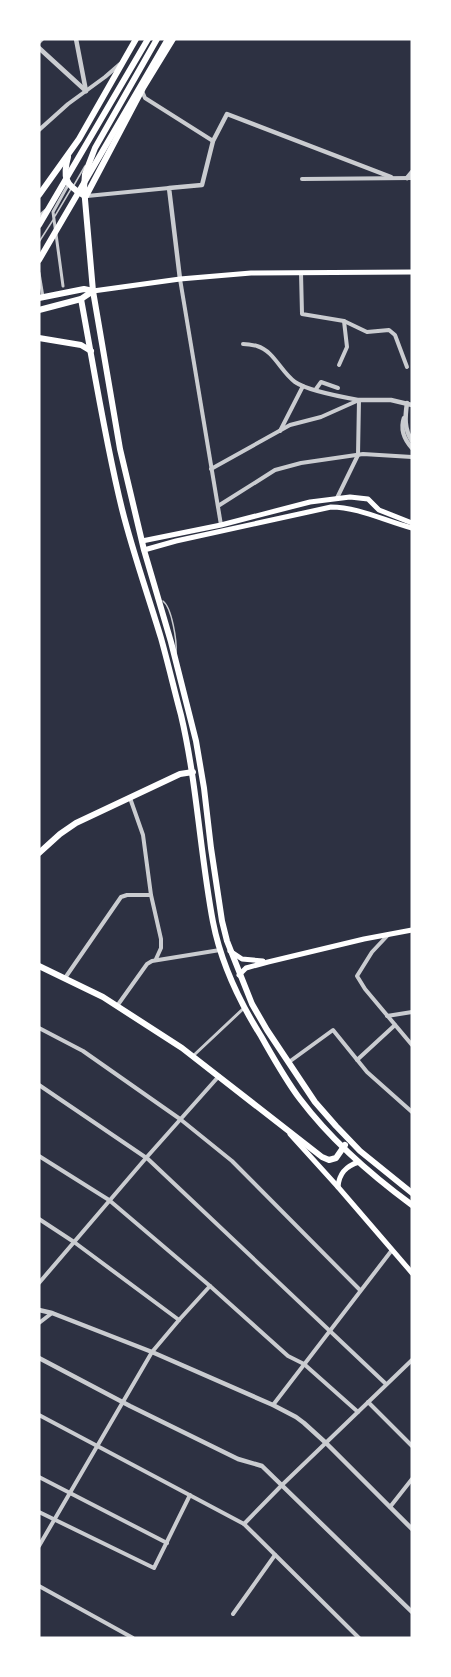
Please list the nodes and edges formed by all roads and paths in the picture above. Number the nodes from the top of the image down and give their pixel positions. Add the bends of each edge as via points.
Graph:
1 (76, 39) edge
2 (136, 39) edge
3 (148, 39) edge
4 (155, 39) edge
5 (168, 39) edge
6 (173, 39) edge
7 (39, 48) edge
8 (125, 59) junction
9 (143, 88) junction
10 (86, 91) junction
11 (39, 130) edge
12 (213, 141) junction
13 (69, 154) junction
14 (412, 172) edge
15 (391, 177) junction
16 (409, 178) edge
17 (302, 179) dead end
18 (69, 184) junction
19 (169, 188) junction
20 (39, 195) edge
21 (86, 196) junction
22 (53, 212) junction
23 (39, 216) edge
24 (39, 225) edge
25 (39, 242) edge
26 (39, 260) edge
27 (302, 272) junction
28 (412, 272) edge
29 (39, 273) edge
30 (39, 278) edge
31 (180, 279) junction
32 (63, 286) dead end
33 (93, 291) junction
34 (41, 298) edge
35 (81, 299) junction
36 (39, 310) edge
37 (344, 321) junction
38 (39, 338) edge
39 (243, 344) dead end
40 (91, 351) junction
41 (339, 365) dead end
42 (407, 367) dead end
43 (303, 386) junction
44 (338, 388) dead end
45 (316, 389) junction
46 (359, 400) junction
47 (410, 403) edge
48 (405, 415) junction
49 (280, 431) junction
50 (412, 441) edge
51 (412, 448) edge
52 (358, 455) junction
53 (412, 457) edge
54 (209, 459) junction
55 (222, 461) junction
56 (211, 469) junction
57 (358, 497) junction
58 (337, 498) junction
59 (218, 506) junction
60 (379, 510) junction
61 (360, 512) junction
62 (377, 517) junction
63 (412, 523) edge
64 (221, 525) junction
65 (412, 528) edge
66 (142, 541) junction
67 (131, 543) junction
68 (144, 550) junction
69 (134, 553) junction
70 (193, 772) junction
71 (204, 788) junction
72 (130, 798) junction
73 (39, 853) edge
74 (151, 895) junction
75 (412, 930) edge
76 (388, 935) junction
77 (220, 950) junction
78 (230, 951) junction
79 (156, 959) junction
80 (268, 962) junction
81 (39, 966) edge
82 (239, 975) junction
83 (65, 978) junction
84 (117, 1006) junction
85 (244, 1008) junction
86 (412, 1012) edge
87 (387, 1016) junction
88 (395, 1025) junction
89 (39, 1028) edge
90 (412, 1046) edge
91 (194, 1056) junction
92 (357, 1060) junction
93 (288, 1062) junction
94 (219, 1076) junction
95 (39, 1085) edge
96 (412, 1112) edge
97 (180, 1119) junction
98 (285, 1128) junction
99 (345, 1136) junction
100 (344, 1148) junction
101 (39, 1156) edge
102 (146, 1158) junction
103 (359, 1162) junction
104 (386, 1173) junction
105 (338, 1187) junction
106 (412, 1193) edge
107 (109, 1200) junction
108 (412, 1205) edge
109 (39, 1219) edge
110 (74, 1242) junction
111 (392, 1250) junction
112 (412, 1273) edge
113 (39, 1283) edge
114 (210, 1286) junction
115 (360, 1290) junction
116 (39, 1310) edge
117 (52, 1313) junction
118 (179, 1320) junction
119 (39, 1323) edge
120 (329, 1331) junction
121 (152, 1352) junction
122 (39, 1358) edge
123 (412, 1362) edge
124 (304, 1364) junction
125 (386, 1384) junction
126 (123, 1402) junction
127 (368, 1402) junction
128 (273, 1405) junction
129 (358, 1412) junction
130 (39, 1415) edge
131 (326, 1443) junction
132 (97, 1446) junction
133 (412, 1446) edge
134 (39, 1477) edge
135 (412, 1479) edge
136 (282, 1485) junction
137 (69, 1494) junction
138 (190, 1495) junction
139 (390, 1507) junction
140 (39, 1512) edge
141 (54, 1520) junction
142 (244, 1524) junction
143 (412, 1529) edge
144 (167, 1543) junction
145 (39, 1546) edge
146 (275, 1555) junction
147 (39, 1586) edge
148 (412, 1612) edge
149 (233, 1614) dead end
150 (133, 1638) edge
151 (359, 1638) edge

1 - 10 street
2 - 8 main road
3 - 24 main road
4 - 21 main road via 95,148 85,174
4 - 25 lane
5 - 26 main road
6 - 9 main road
7 - 10 street
8 - 10 street
8 - 13 main road
9 - 12 street via 145,98
9 - 21 main road
10 - 11 street
12 - 15 street via 227,114
12 - 19 street via 202,184
13 - 18 main road via 64,171
13 - 20 main road
14 - 16 street
15 - 16 street
15 - 17 street
18 - 21 main road
18 - 22 street
19 - 21 street
19 - 31 street
21 - 33 main road
22 - 23 street via 46,209
22 - 32 street
27 - 28 main road
27 - 31 main road
27 - 37 street via 302,314
29 - 30 street
30 - 34 street
31 - 33 main road
31 - 54 street
33 - 34 main road via 84,289
33 - 35 main road
33 - 66 main road via 120,449
35 - 36 main road
35 - 40 main road
37 - 41 street via 347,347
37 - 42 street via 367,332 389,330 395,335
38 - 40 main road via 81,345
39 - 43 street via 268,352
40 - 67 main road
43 - 45 street
43 - 49 street
44 - 45 street via 321,382
45 - 46 street
46 - 47 street
46 - 49 street
46 - 52 street
47 - 48 street
48 - 50 street
48 - 51 street via 403,433
49 - 55 street
52 - 53 street
52 - 58 street
52 - 59 street via 275,470
54 - 55 street
54 - 56 street
55 - 56 street
56 - 59 street
57 - 58 main road
57 - 60 main road
57 - 61 main road via 363,503
58 - 64 main road
59 - 64 street
60 - 62 main road via 374,513
60 - 63 main road
61 - 62 main road
61 - 68 main road via 331,507
62 - 65 main road
64 - 66 main road
66 - 67 main road
66 - 68 main road
67 - 69 main road
68 - 69 main road
68 - 71 main road via 190,716
69 - 70 main road via 164,650
70 - 71 main road
70 - 72 main road via 180,774
70 - 77 main road
71 - 78 main road via 222,921
72 - 73 main road via 76,823
72 - 74 street via 143,835
74 - 79 street via 161,939
74 - 83 street via 122,897
75 - 76 main road
76 - 80 main road
76 - 87 street via 357,976
77 - 79 street
77 - 85 main road
78 - 80 main road via 242,959
78 - 82 main road
79 - 84 street via 147,964
80 - 82 main road via 246,968
81 - 83 main road
82 - 93 main road
83 - 84 main road
84 - 91 main road
85 - 91 street
85 - 100 main road via 301,1100
86 - 87 street
87 - 88 street
88 - 90 street
88 - 92 street
89 - 97 street via 83,1051
91 - 94 main road
92 - 93 street via 333,1030
92 - 96 street
93 - 99 main road via 315,1102
94 - 97 street
94 - 98 main road
95 - 102 street
97 - 102 street
97 - 115 street via 232,1161
98 - 100 main road via 329,1160
98 - 105 main road
99 - 100 main road
99 - 104 main road
100 - 103 main road
101 - 107 street
102 - 107 street
102 - 120 street
103 - 104 main road
103 - 105 main road via 346,1168
103 - 108 main road
104 - 106 main road
105 - 111 main road
107 - 110 street
107 - 114 street
109 - 110 street
110 - 113 street
110 - 118 street
111 - 112 main road
111 - 115 street
114 - 118 street
114 - 124 street via 288,1356
115 - 120 street
116 - 117 street
117 - 119 street
117 - 121 street
118 - 121 street
120 - 124 street
120 - 125 street
121 - 126 street
121 - 128 street
122 - 126 street
123 - 125 street
124 - 128 street
124 - 129 street
125 - 127 street
126 - 132 street
126 - 136 street via 238,1459 262,1466
127 - 129 street
127 - 133 street
128 - 131 street via 304,1423
129 - 131 street
130 - 132 street
131 - 136 street
131 - 139 street
132 - 137 street
132 - 138 street
134 - 137 street
135 - 139 street
136 - 142 street
136 - 148 street
137 - 141 street
137 - 144 street
138 - 142 street
138 - 144 street
139 - 143 street
140 - 141 street
141 - 144 street via 154,1568
141 - 145 street
142 - 146 street
146 - 149 street
146 - 151 street
147 - 150 street

